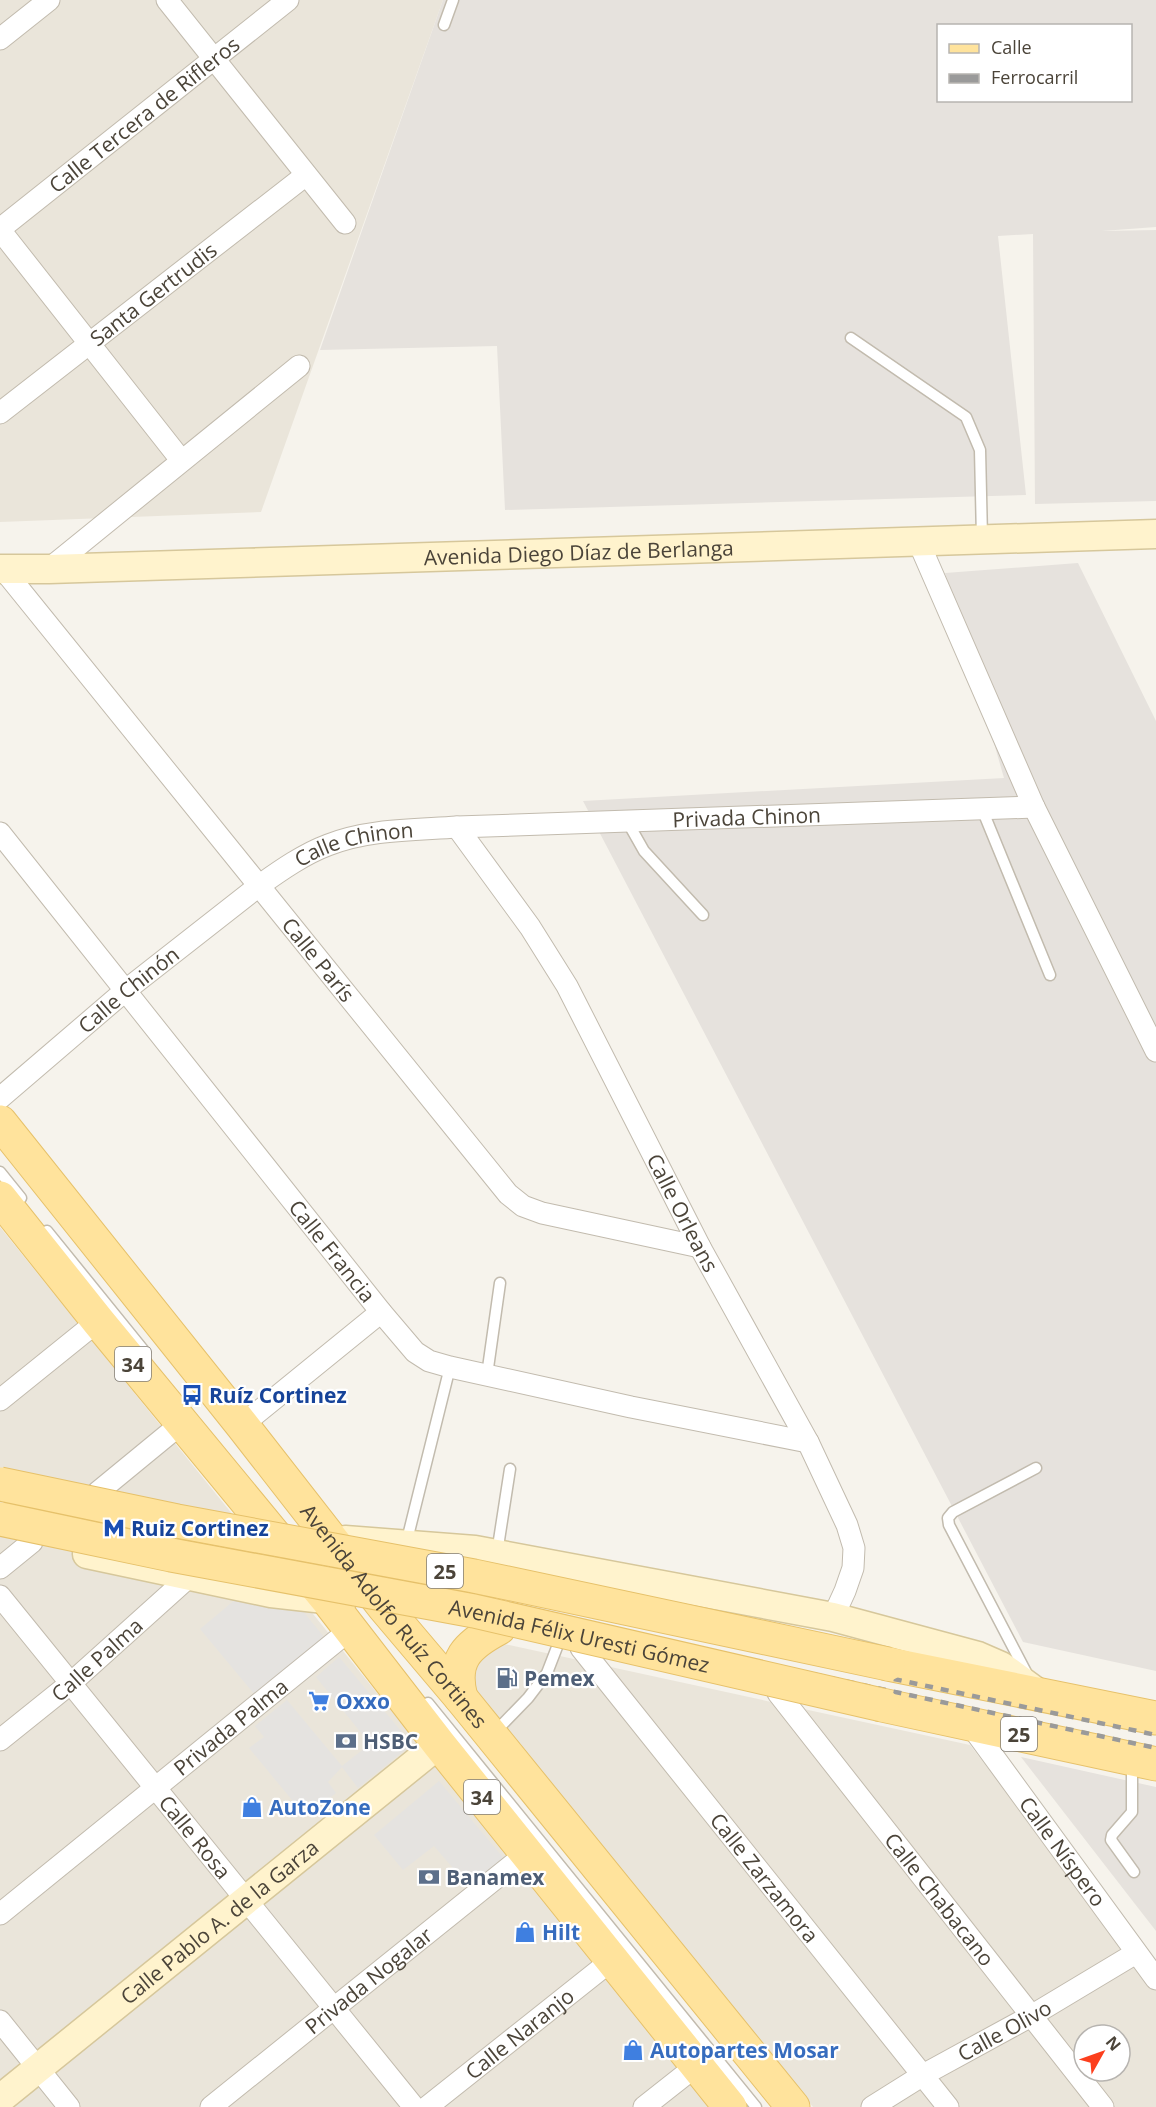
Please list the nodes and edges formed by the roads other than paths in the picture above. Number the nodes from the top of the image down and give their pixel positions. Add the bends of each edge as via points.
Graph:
1 (50, 0) edge
2 (167, 0) edge
3 (288, 0) edge
4 (453, 0) edge
5 (444, 25) dead end
6 (0, 39) edge
7 (214, 60) junction
8 (306, 175) junction
9 (345, 223) dead end
10 (0, 230) edge
11 (851, 338) dead end
12 (90, 344) junction
13 (299, 366) dead end
14 (0, 413) edge
15 (181, 460) junction
16 (1156, 534) edge
17 (982, 541) junction
18 (919, 543) junction
19 (1, 569) edge
20 (49, 569) junction
21 (1034, 807) junction
22 (982, 809) junction
23 (627, 821) junction
24 (458, 827) junction
25 (0, 833) edge
26 (260, 885) junction
27 (703, 915) dead end
28 (1050, 975) dead end
29 (126, 990) junction
30 (1156, 1051) edge
31 (0, 1098) edge
32 (0, 1122) edge
33 (0, 1172) edge
34 (17, 1215) edge
35 (700, 1247) junction
36 (500, 1283) dead end
37 (381, 1312) junction
38 (98, 1321) junction
39 (151, 1360) dead end
40 (450, 1367) junction
41 (488, 1375) junction
42 (0, 1400) edge
43 (182, 1423) junction
44 (237, 1427) junction
45 (808, 1442) junction
46 (1036, 1468) dead end
47 (510, 1469) dead end
48 (0, 1473) edge
49 (0, 1484) edge
50 (98, 1492) junction
51 (221, 1517) junction
52 (0, 1519) edge
53 (279, 1530) junction
54 (0, 1535) edge
55 (32, 1542) junction
56 (320, 1544) junction
57 (406, 1544) junction
58 (486, 1552) junction
59 (0, 1568) edge
60 (190, 1576) junction
61 (0, 1596) edge
62 (351, 1604) junction
63 (833, 1617) junction
64 (453, 1620) junction
65 (499, 1628) junction
66 (570, 1645) junction
67 (71, 1683) junction
68 (420, 1693) dead end
69 (777, 1693) junction
70 (1038, 1693) junction
71 (454, 1698) junction
72 (1156, 1718) edge
73 (958, 1720) junction
74 (491, 1735) junction
75 (0, 1740) edge
76 (440, 1744) junction
77 (1144, 1761) edge
78 (156, 1788) junction
79 (527, 1853) junction
80 (1134, 1872) dead end
81 (246, 1899) junction
82 (4, 1906) edge
83 (1136, 1953) junction
84 (612, 1960) junction
85 (1156, 1979) edge
86 (334, 2009) junction
87 (1031, 2016) junction
88 (0, 2021) edge
89 (696, 2066) junction
90 (38, 2069) junction
91 (923, 2075) junction
92 (0, 2099) edge
93 (69, 2107) edge
94 (211, 2107) edge
95 (414, 2107) edge
96 (427, 2107) edge
97 (644, 2107) edge
98 (730, 2107) edge
99 (756, 2107) edge
100 (793, 2107) edge
101 (872, 2107) edge
102 (948, 2107) edge
103 (1103, 2107) edge

1 - 6 street
2 - 7 street
3 - 7 street, Calle Tercera de Rifleros
4 - 5 lane
7 - 8 street
7 - 10 street, Calle Tercera de Rifleros
8 - 9 street
8 - 12 street, Santa Gertrudis
10 - 12 street
11 - 17 lane via 966,417 980,450
12 - 14 street, Santa Gertrudis
12 - 15 street
13 - 15 street
15 - 20 street
16 - 17 street, Avenida Diego Díaz de Berlanga
17 - 18 street, Avenida Diego Díaz de Berlanga
18 - 20 street, Avenida Diego Díaz de Berlanga
18 - 21 street
19 - 20 street, Avenida Diego Díaz de Berlanga
19 - 26 street, Calle París
21 - 22 street, Privada Chinon
21 - 30 street
22 - 23 street, Privada Chinon
22 - 28 lane
23 - 24 street, Privada Chinon
23 - 27 lane via 644,851
24 - 26 street, Calle Chinon via 400,831 328,844
24 - 35 street, Calle Orleans via 567,986
25 - 29 street, Calle Francia
26 - 29 street, Calle Chinón
26 - 35 street, Calle París via 508,1194 522,1206
29 - 31 street, Calle Chinón
29 - 37 street, Calle Francia
32 - 44 main road, Avenida Adolfo Ruíz Cortines / 34
33 - 34 lane
34 - 38 main road, Avenida Adolfo Ruíz Cortines / 34
34 - 39 lane
35 - 45 street, Calle Orleans
36 - 41 lane
37 - 40 street, Calle Francia via 415,1352
37 - 44 street
38 - 42 street
38 - 43 main road, Avenida Adolfo Ruíz Cortines / 34
40 - 41 street, Calle Francia
40 - 57 lane
41 - 45 street, Calle Francia
43 - 50 street
43 - 53 main road, Avenida Adolfo Ruíz Cortines / 34
44 - 56 main road, Avenida Adolfo Ruíz Cortines / 34
45 - 63 street, Calle Orleans via 854,1548 853,1568
46 - 70 lane via 948,1518
47 - 58 lane
48 - 50 street
49 - 70 main road, Avenida Félix Uresti Gómez / 25, bridge via 474,1576
50 - 51 street
51 - 53 street
51 - 60 street via 232,1530 232,1546 214,1563
52 - 73 main road, Avenida Félix Uresti Gómez / 25, bridge via 474,1611
53 - 56 street
53 - 62 main road, Avenida Adolfo Ruíz Cortines / 34
54 - 55 street
55 - 59 street
55 - 60 street
56 - 57 street
56 - 62 main road, Avenida Adolfo Ruíz Cortines / 34
57 - 58 street
58 - 63 street
58 - 64 street via 463,1554 446,1572 443,1597
60 - 62 street
60 - 67 street, Calle Palma
61 - 67 street, Calle Rosa
62 - 64 street
62 - 71 main road, Avenida Adolfo Ruíz Cortines / 34
62 - 76 main road, Avenida Adolfo Ruíz Cortines / 34
62 - 78 street, Privada Palma
63 - 70 street via 978,1656 1001,1666
64 - 65 street
65 - 66 street
65 - 71 main road via 466,1651
66 - 69 street
66 - 74 lane via 528,1698
66 - 91 street, Calle Zarzamora
67 - 75 street, Calle Palma
67 - 78 street, Calle Rosa
68 - 99 lane
69 - 73 street via 886,1718
69 - 87 street, Calle Chabacano
70 - 72 main road, Avenida Félix Uresti Gómez / 25
71 - 74 main road, Avenida Adolfo Ruíz Cortines / 34
73 - 77 main road, Avenida Félix Uresti Gómez / 25
73 - 83 street, Calle Níspero
74 - 100 main road, Avenida Adolfo Ruíz Cortines / 34
76 - 79 main road, Avenida Adolfo Ruíz Cortines / 34
76 - 81 street, Calle Pablo A. de la Garza
77 - 80 lane via 1132,1812 1111,1839
78 - 81 street, Calle Rosa
78 - 82 street, Privada Palma
79 - 84 main road, Avenida Adolfo Ruíz Cortines / 34
79 - 86 street, Privada Nogalar
81 - 86 street, Calle Rosa
81 - 90 street, Calle Pablo A. de la Garza
83 - 85 street, Calle Níspero
83 - 87 street, Calle Olivo
84 - 89 main road, Avenida Adolfo Ruíz Cortines / 34
84 - 96 street, Calle Naranjo
86 - 94 street, Privada Nogalar
86 - 95 street, Calle Rosa
87 - 91 street, Calle Olivo
87 - 103 street, Calle Chabacano
88 - 90 street
89 - 97 street
89 - 98 main road, Avenida Adolfo Ruíz Cortines / 34
90 - 92 street, Calle Pablo A. de la Garza
90 - 93 street
91 - 101 street, Calle Olivo
91 - 102 street, Calle Zarzamora

